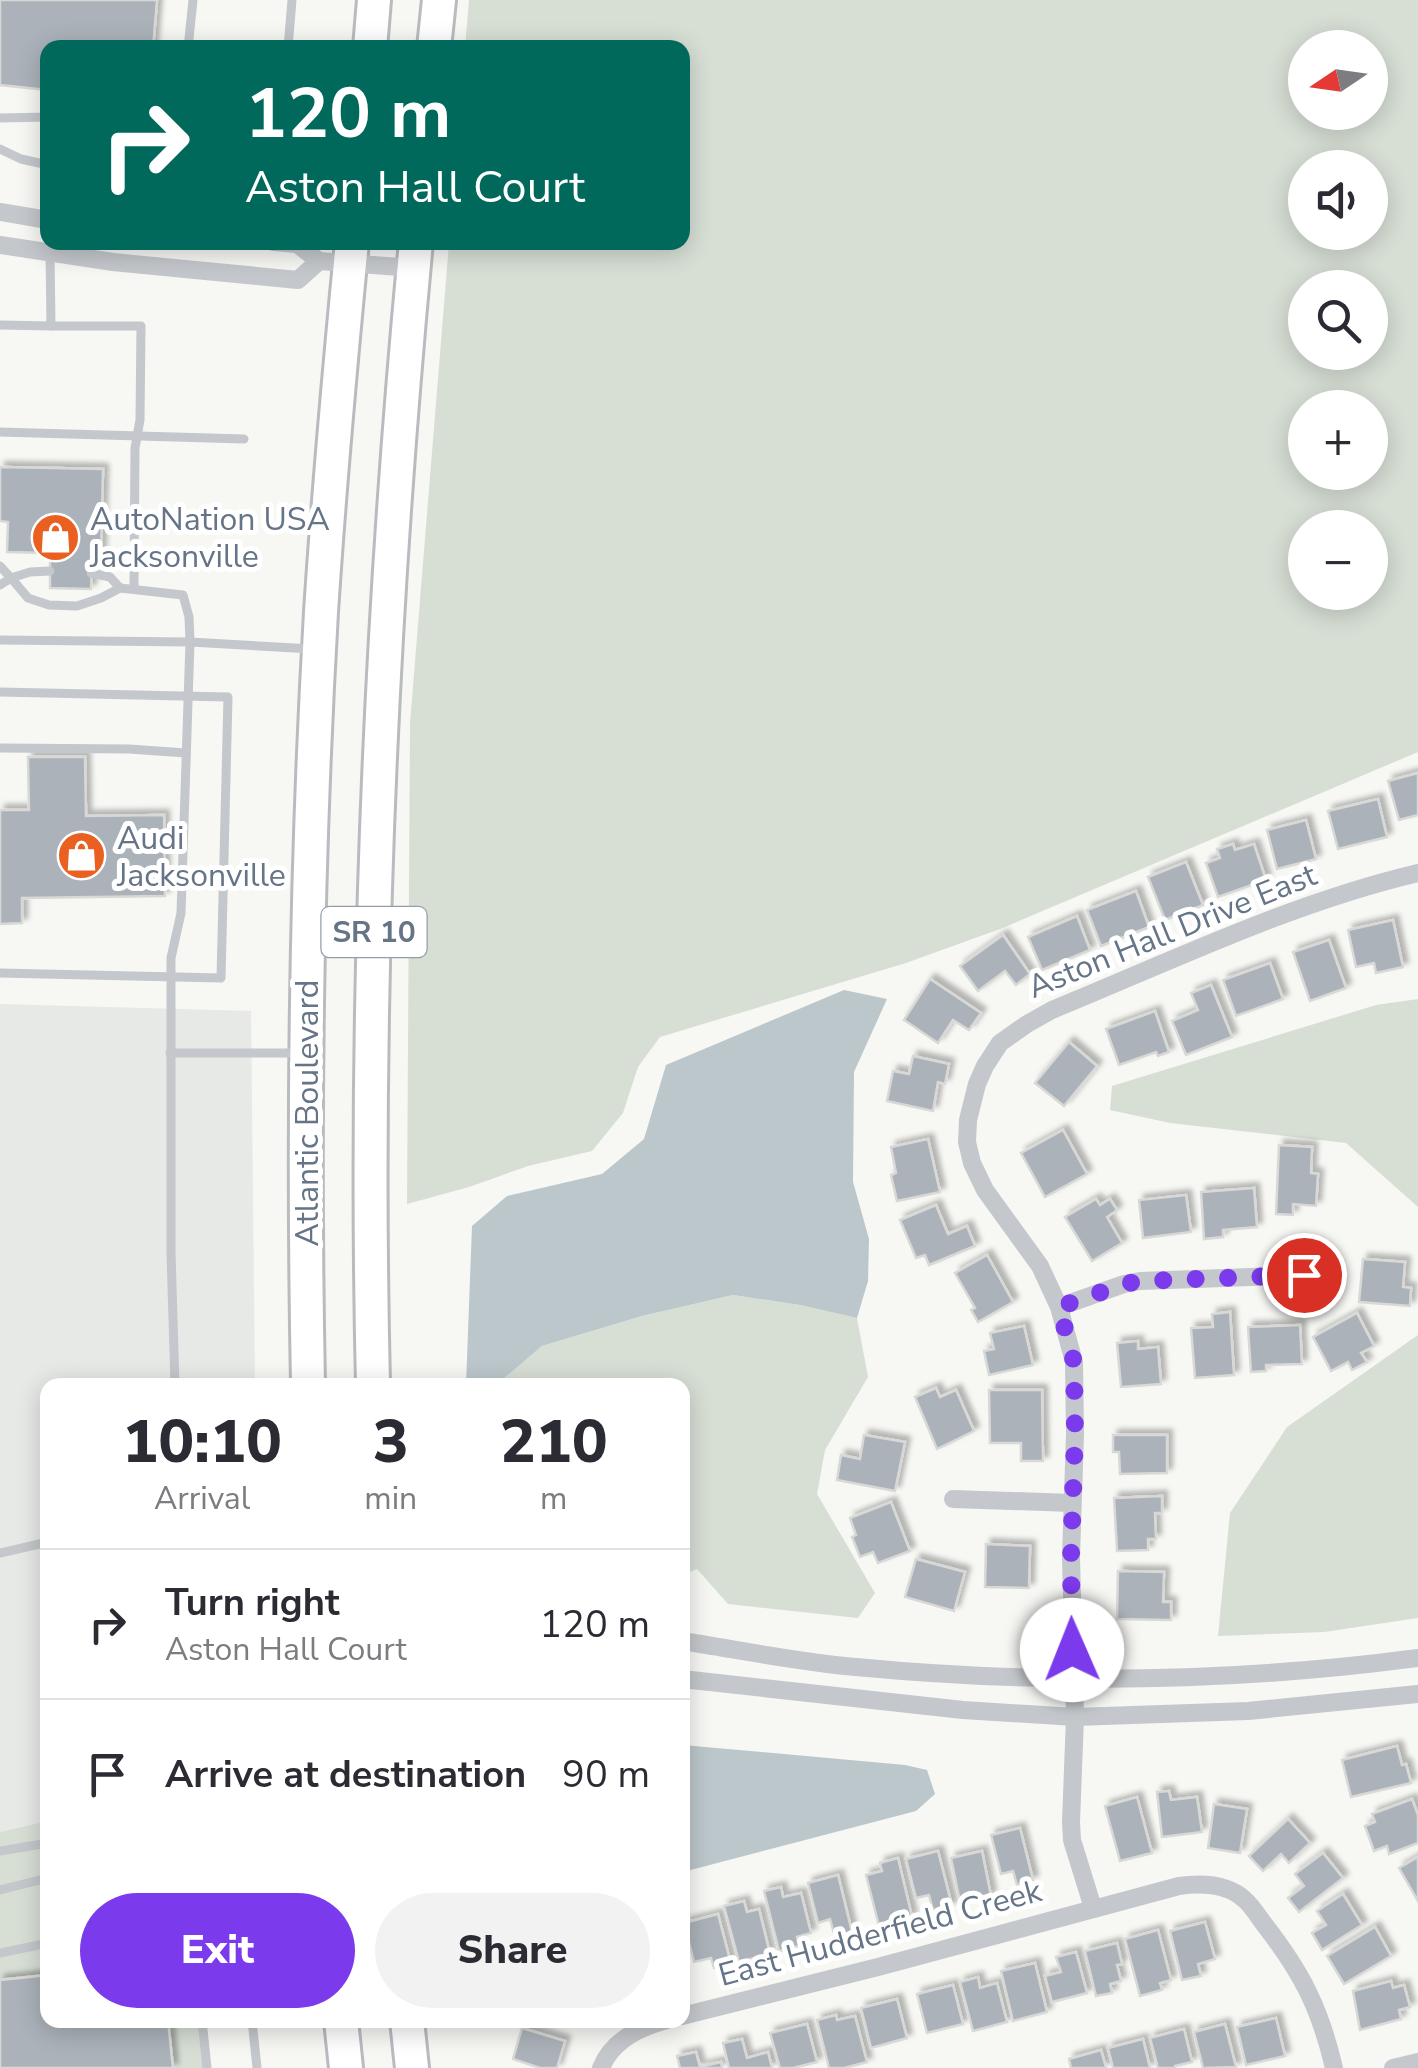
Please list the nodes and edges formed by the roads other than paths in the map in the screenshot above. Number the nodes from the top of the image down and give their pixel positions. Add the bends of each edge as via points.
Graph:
1 (193, 0) edge
2 (292, 0) edge
3 (374, 0) edge
4 (439, 0) edge
5 (189, 40) edge
6 (289, 40) edge
7 (371, 40) edge
8 (435, 40) edge
9 (40, 116) edge
10 (0, 118) edge
11 (0, 150) edge
12 (40, 163) edge
13 (0, 212) edge
14 (40, 219) edge
15 (0, 245) edge
16 (40, 247) edge
17 (51, 250) edge
18 (66, 250) edge
19 (340, 255) edge
20 (415, 255) edge
21 (0, 325) edge
22 (51, 326) junction
23 (0, 432) edge
24 (137, 436) junction
25 (244, 439) dead end
26 (0, 566) edge
27 (50, 572) dead end
28 (91, 573) dead end
29 (11, 578) junction
30 (0, 585) edge
31 (120, 588) junction
32 (134, 590) junction
33 (0, 640) edge
34 (190, 642) junction
35 (320, 649) junction
36 (0, 692) edge
37 (188, 697) junction
38 (0, 748) edge
39 (186, 753) junction
40 (1418, 873) edge
41 (0, 972) edge
42 (171, 978) junction
43 (170, 1053) junction
44 (306, 1054) junction
45 (1304, 1275) dead end
46 (1059, 1307) junction
47 (175, 1378) edge
48 (308, 1378) edge
49 (372, 1378) edge
50 (953, 1499) dead end
51 (1072, 1503) junction
52 (40, 1544) edge
53 (0, 1552) edge
54 (690, 1643) edge
55 (752, 1651) junction
56 (1418, 1658) edge
57 (1072, 1680) junction
58 (690, 1681) edge
59 (750, 1687) junction
60 (1418, 1694) edge
61 (1075, 1717) junction
62 (40, 1844) edge
63 (0, 1851) edge
64 (40, 1880) edge
65 (0, 1890) edge
66 (1094, 1908) junction
67 (40, 1944) edge
68 (0, 1953) edge
69 (690, 2014) edge
70 (203, 2028) edge
71 (253, 2028) edge
72 (342, 2028) edge
73 (355, 2028) edge
74 (408, 2028) edge
75 (643, 2028) edge
76 (1418, 2062) edge
77 (603, 2063) edge
78 (207, 2068) edge
79 (256, 2068) edge
80 (346, 2068) edge
81 (359, 2068) edge
82 (412, 2068) edge
83 (1334, 2068) edge
84 (1393, 2068) edge

1 - 5 lane
2 - 6 lane
3 - 7 highway
4 - 8 highway
9 - 10 lane
11 - 12 lane
13 - 14 street
15 - 16 street
17 - 22 lane
18 - 19 street via 298,280
19 - 20 street
19 - 35 highway, Atlantic Boulevard / SR 10
20 - 49 highway, Atlantic Boulevard / SR 10 via 378,798
21 - 22 lane
22 - 24 lane via 141,326
23 - 24 lane
24 - 25 lane
24 - 32 lane
26 - 29 lane
27 - 29 lane
28 - 31 lane via 110,577
29 - 30 lane
29 - 31 lane via 28,598 49,605 77,606
31 - 32 lane
32 - 34 lane via 183,595
33 - 34 lane
34 - 35 lane
34 - 37 lane
35 - 44 highway, Atlantic Boulevard / SR 10
36 - 37 lane
37 - 39 lane
37 - 42 lane via 228,697 222,978
38 - 39 lane
39 - 42 lane via 181,914
40 - 46 street, Aston Hall Drive East via 1316,902 1052,1010 1000,1044 978,1084 967,1142 985,1190 1040,1266
41 - 42 lane
42 - 43 lane
43 - 44 lane
43 - 47 lane
44 - 48 highway, Atlantic Boulevard / SR 10
45 - 46 street via 1140,1281
46 - 51 street, Aston Hall Drive East via 1074,1362
50 - 51 street
51 - 57 street, Aston Hall Drive East
52 - 53 lane
54 - 55 street
55 - 57 street via 851,1667
55 - 59 street
56 - 57 street via 1171,1680
57 - 61 street, Aston Hall Drive East
58 - 59 street
59 - 61 street
60 - 61 street via 1248,1711
61 - 66 street, Aston Hall Drive East via 1070,1822
62 - 63 lane
64 - 65 lane
66 - 69 street, East Hudderfield Creek
66 - 83 street, East Hudderfield Creek via 1191,1884 1226,1888 1244,1898 1309,1990
67 - 68 lane
70 - 78 lane
71 - 79 lane
72 - 80 highway
73 - 81 highway
74 - 82 highway
75 - 77 street
76 - 84 street

